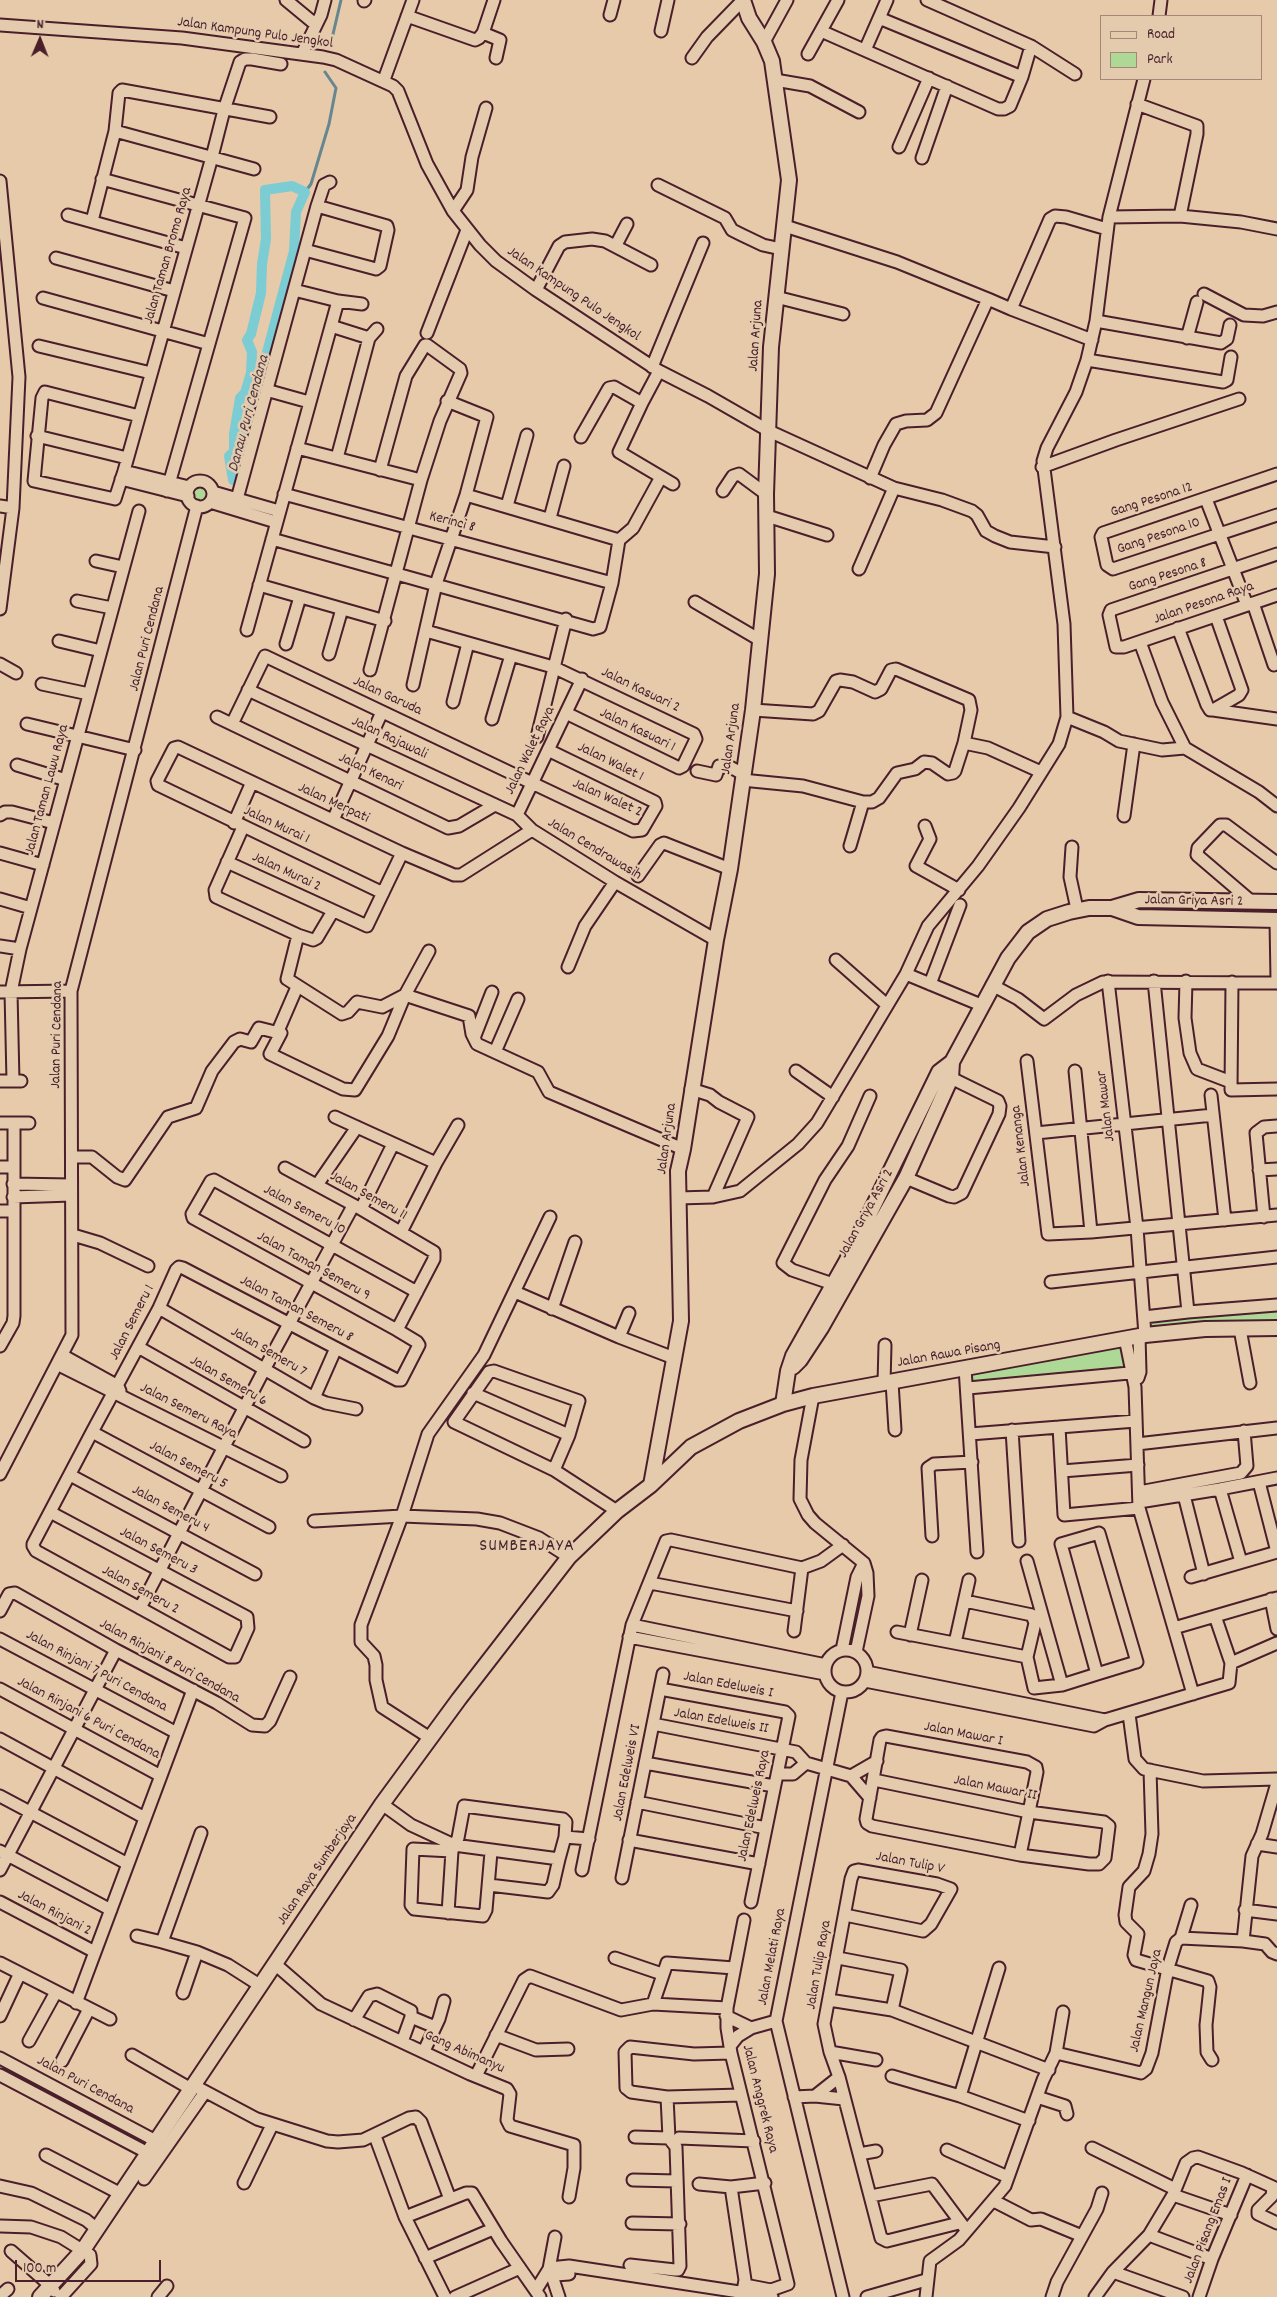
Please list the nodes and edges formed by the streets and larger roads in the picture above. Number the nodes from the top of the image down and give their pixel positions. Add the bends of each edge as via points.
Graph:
1 (286, 0) edge
2 (325, 0) edge
3 (413, 0) edge
4 (614, 0) edge
5 (668, 0) edge
6 (743, 0) edge
7 (787, 0) edge
8 (838, 0) edge
9 (887, 0) edge
10 (926, 0) edge
11 (1161, 0) edge
12 (490, 1) edge
13 (610, 15) dead end
14 (1159, 15) edge
15 (407, 16) junction
16 (879, 18) junction
17 (315, 24) junction
18 (0, 25) edge
19 (661, 31) dead end
20 (821, 31) junction
21 (483, 33) junction
22 (764, 42) junction
23 (1031, 46) junction
24 (865, 50) junction
25 (302, 54) junction
26 (808, 54) dead end
27 (496, 58) dead end
28 (692, 58) dead end
29 (281, 64) dead end
30 (1076, 74) dead end
31 (385, 76) dead end
32 (1022, 77) junction
33 (929, 78) junction
34 (776, 80) junction
35 (1144, 80) edge
36 (947, 86) junction
37 (1137, 104) junction
38 (486, 108) dead end
39 (224, 110) junction
40 (859, 112) dead end
41 (270, 117) dead end
42 (115, 131) junction
43 (899, 147) dead end
44 (212, 157) junction
45 (922, 158) dead end
46 (254, 169) dead end
47 (102, 179) junction
48 (0, 181) edge
49 (330, 182) dead end
50 (658, 185) dead end
51 (198, 205) junction
52 (317, 206) junction
53 (1042, 210) dead end
54 (453, 211) junction
55 (68, 215) dead end
56 (1055, 216) junction
57 (1180, 216) junction
58 (1109, 217) junction
59 (92, 222) junction
60 (628, 224) dead end
61 (785, 226) junction
62 (1107, 229) junction
63 (1277, 229) edge
64 (468, 230) junction
65 (703, 244) dead end
66 (616, 246) junction
67 (186, 248) junction
68 (781, 249) junction
69 (306, 250) junction
70 (56, 258) dead end
71 (651, 265) dead end
72 (294, 290) junction
73 (536, 290) junction
74 (174, 291) junction
75 (776, 297) junction
76 (43, 298) dead end
77 (988, 299) junction
78 (338, 301) junction
79 (362, 304) dead end
80 (1011, 309) junction
81 (1277, 312) edge
82 (843, 314) dead end
83 (1096, 321) junction
84 (1230, 325) dead end
85 (331, 326) junction
86 (377, 329) dead end
87 (163, 331) junction
88 (427, 333) dead end
89 (369, 338) junction
90 (1187, 338) junction
91 (1092, 340) junction
92 (210, 344) junction
93 (39, 346) dead end
94 (1231, 357) dead end
95 (1087, 360) junction
96 (655, 369) junction
97 (151, 373) junction
98 (266, 390) junction
99 (1239, 399) dead end
100 (447, 401) junction
101 (309, 402) junction
102 (642, 403) junction
103 (139, 416) junction
104 (769, 431) junction
105 (528, 435) dead end
106 (37, 436) junction
107 (581, 436) dead end
108 (297, 448) junction
109 (128, 458) junction
110 (337, 458) junction
111 (564, 466) dead end
112 (1042, 467) junction
113 (380, 470) junction
114 (1277, 474) edge
115 (123, 475) junction
116 (661, 477) junction
117 (870, 478) junction
118 (421, 480) junction
119 (673, 484) dead end
120 (168, 486) junction
121 (894, 488) junction
122 (189, 491) junction
123 (723, 491) dead end
124 (284, 494) junction
125 (766, 494) junction
126 (466, 496) junction
127 (212, 497) junction
128 (237, 499) junction
129 (1206, 499) junction
130 (0, 506) edge
131 (198, 506) junction
132 (507, 506) junction
133 (13, 508) junction
134 (139, 510) dead end
135 (1277, 514) edge
136 (278, 516) junction
137 (767, 516) junction
138 (550, 518) junction
139 (410, 527) junction
140 (1220, 533) junction
141 (827, 535) dead end
142 (450, 538) junction
143 (272, 539) junction
144 (619, 540) junction
145 (1055, 547) junction
146 (1277, 554) edge
147 (96, 561) dead end
148 (123, 567) junction
149 (1108, 567) joint
150 (859, 569) dead end
151 (1234, 570) junction
152 (397, 573) junction
153 (612, 583) junction
154 (436, 584) junction
155 (259, 585) junction
156 (1277, 595) edge
157 (300, 596) junction
158 (77, 601) dead end
159 (695, 602) dead end
160 (1250, 604) junction
161 (112, 608) junction
162 (342, 608) junction
163 (0, 609) edge
164 (1216, 616) junction
165 (566, 619) junction
166 (384, 621) junction
167 (1178, 628) junction
168 (247, 630) dead end
169 (426, 631) junction
170 (760, 640) junction
171 (59, 642) dead end
172 (1140, 642) junction
173 (468, 643) junction
174 (286, 644) dead end
175 (1116, 647) joint
176 (100, 651) junction
177 (329, 654) dead end
178 (511, 655) junction
179 (0, 664) edge
180 (1274, 665) dead end
181 (553, 666) junction
182 (370, 670) dead end
183 (16, 673) dead end
184 (582, 679) junction
185 (42, 684) dead end
186 (413, 685) dead end
187 (248, 690) junction
188 (89, 694) junction
189 (453, 702) dead end
190 (1211, 709) junction
191 (753, 710) junction
192 (382, 712) junction
193 (566, 713) junction
194 (218, 717) dead end
195 (1067, 717) junction
196 (492, 719) dead end
197 (1277, 719) edge
198 (27, 724) dead end
199 (232, 724) junction
200 (77, 737) junction
201 (537, 737) dead end
202 (964, 743) junction
203 (1134, 744) junction
204 (367, 746) junction
205 (1185, 748) junction
206 (135, 750) junction
207 (548, 750) junction
208 (689, 754) joint
209 (17, 765) dead end
210 (697, 771) dead end
211 (1041, 772) junction
212 (742, 777) junction
213 (66, 780) junction
214 (351, 780) junction
215 (252, 782) junction
216 (533, 782) junction
217 (157, 783) joint
218 (863, 802) junction
219 (656, 805) joint
220 (493, 806) junction
221 (1277, 806) edge
222 (0, 815) edge
223 (517, 815) junction
224 (1124, 816) dead end
225 (333, 820) junction
226 (54, 823) junction
227 (239, 825) junction
228 (925, 826) dead end
229 (532, 830) junction
230 (850, 846) dead end
231 (1072, 847) dead end
232 (0, 853) edge
233 (402, 853) junction
234 (227, 862) junction
235 (1277, 863) edge
236 (43, 865) junction
237 (730, 869) junction
238 (638, 876) dead end
239 (615, 882) junction
240 (959, 890) junction
241 (383, 893) junction
242 (0, 899) edge
243 (1252, 902) junction
244 (1277, 902) edge
245 (960, 905) dead end
246 (31, 908) junction
247 (1112, 908) junction
248 (1077, 910) junction
249 (333, 911) junction
250 (1277, 920) edge
251 (298, 936) junction
252 (716, 940) junction
253 (0, 946) edge
254 (20, 949) junction
255 (429, 950) dead end
256 (836, 960) dead end
257 (568, 968) dead end
258 (906, 974) junction
259 (1108, 981) junction
260 (1154, 981) junction
261 (1186, 981) junction
262 (1277, 981) edge
263 (1232, 982) junction
264 (930, 984) junction
265 (992, 985) junction
266 (297, 987) junction
267 (71, 991) junction
268 (6, 992) edge
269 (492, 992) dead end
270 (405, 995) junction
271 (518, 1000) dead end
272 (887, 1005) junction
273 (981, 1005) junction
274 (278, 1031) junction
275 (0, 1036) edge
276 (12, 1036) junction
277 (473, 1040) junction
278 (251, 1042) junction
279 (495, 1052) junction
280 (270, 1054) junction
281 (1027, 1061) dead end
282 (796, 1071) dead end
283 (1075, 1071) dead end
284 (945, 1075) junction
285 (0, 1081) edge
286 (1231, 1082) junction
287 (1277, 1088) edge
288 (691, 1089) junction
289 (1211, 1095) dead end
290 (833, 1096) junction
291 (870, 1096) dead end
292 (1213, 1115) junction
293 (335, 1116) dead end
294 (1169, 1119) junction
295 (0, 1123) edge
296 (14, 1123) junction
297 (29, 1123) dead end
298 (1125, 1123) junction
299 (458, 1126) dead end
300 (1277, 1126) edge
301 (357, 1127) junction
302 (1081, 1128) junction
303 (1036, 1133) junction
304 (393, 1144) junction
305 (683, 1149) junction
306 (72, 1157) junction
307 (436, 1163) junction
308 (0, 1167) edge
309 (14, 1167) junction
310 (285, 1168) dead end
311 (1277, 1169) edge
312 (1259, 1170) junction
313 (906, 1178) junction
314 (317, 1185) junction
315 (13, 1190) junction
316 (71, 1190) junction
317 (678, 1198) junction
318 (713, 1198) junction
319 (357, 1207) junction
320 (0, 1211) edge
321 (13, 1211) junction
322 (1277, 1215) edge
323 (191, 1217) joint
324 (550, 1217) dead end
325 (1264, 1217) junction
326 (1224, 1220) junction
327 (1180, 1224) junction
328 (1137, 1228) junction
329 (401, 1232) junction
330 (1091, 1232) junction
331 (73, 1235) junction
332 (575, 1242) dead end
333 (332, 1243) junction
334 (1277, 1257) edge
335 (851, 1264) junction
336 (148, 1266) dead end
337 (1184, 1266) junction
338 (179, 1267) joint
339 (1140, 1271) junction
340 (1051, 1282) dead end
341 (310, 1283) junction
342 (834, 1284) junction
343 (417, 1292) junction
344 (515, 1292) junction
345 (1277, 1305) edge
346 (159, 1308) junction
347 (552, 1309) junction
348 (1188, 1312) junction
349 (629, 1313) dead end
350 (1144, 1317) junction
351 (290, 1323) junction
352 (1277, 1328) edge
353 (1240, 1329) junction
354 (397, 1330) junction
355 (1136, 1336) junction
356 (619, 1337) junction
357 (884, 1344) dead end
358 (0, 1346) edge
359 (138, 1348) junction
360 (336, 1348) junction
361 (674, 1358) junction
362 (59, 1359) junction
363 (265, 1368) junction
364 (965, 1368) junction
365 (788, 1371) junction
366 (1136, 1373) junction
367 (399, 1381) joint
368 (1250, 1382) dead end
369 (888, 1383) junction
370 (968, 1388) junction
371 (117, 1391) junction
372 (473, 1393) junction
373 (813, 1396) junction
374 (314, 1398) junction
375 (783, 1404) junction
376 (356, 1408) dead end
377 (244, 1409) junction
378 (1136, 1422) junction
379 (1059, 1427) junction
380 (1277, 1428) edge
381 (895, 1430) dead end
382 (1012, 1430) junction
383 (1244, 1431) junction
384 (92, 1432) junction
385 (970, 1434) junction
386 (568, 1435) junction
387 (304, 1441) dead end
388 (1137, 1444) junction
389 (224, 1448) junction
390 (972, 1462) junction
391 (1138, 1465) junction
392 (554, 1470) junction
393 (1062, 1471) junction
394 (0, 1474) edge
395 (70, 1475) junction
396 (281, 1476) dead end
397 (1277, 1478) edge
398 (1259, 1482) junction
399 (651, 1485) junction
400 (1220, 1489) junction
401 (201, 1491) junction
402 (1184, 1495) junction
403 (1139, 1501) junction
404 (617, 1511) junction
405 (50, 1512) junction
406 (402, 1516) junction
407 (314, 1521) dead end
408 (269, 1527) dead end
409 (180, 1532) junction
410 (932, 1536) dead end
411 (1019, 1542) dead end
412 (843, 1545) junction
413 (977, 1552) dead end
414 (1277, 1552) edge
415 (570, 1557) junction
416 (1027, 1561) dead end
417 (1241, 1562) junction
418 (864, 1563) junction
419 (802, 1568) junction
420 (160, 1569) junction
421 (256, 1574) dead end
422 (1204, 1574) junction
423 (1190, 1577) dead end
424 (922, 1580) dead end
425 (970, 1580) dead end
426 (650, 1583) junction
427 (1274, 1598) edge
428 (965, 1601) junction
429 (140, 1608) junction
430 (0, 1611) edge
431 (797, 1611) junction
432 (1215, 1616) junction
433 (249, 1622) joint
434 (632, 1626) junction
435 (1174, 1628) junction
436 (1277, 1629) edge
437 (794, 1631) dead end
438 (897, 1632) dead end
439 (910, 1635) junction
440 (629, 1637) junction
441 (0, 1639) edge
442 (955, 1643) junction
443 (1277, 1643) edge
444 (116, 1650) junction
445 (842, 1650) junction
446 (856, 1652) junction
447 (1027, 1657) junction
448 (1232, 1663) junction
449 (825, 1669) junction
450 (663, 1674) dead end
451 (1097, 1674) junction
452 (866, 1676) junction
453 (290, 1677) dead end
454 (1062, 1685) junction
455 (1034, 1688) junction
456 (0, 1689) edge
457 (96, 1689) junction
458 (660, 1689) junction
459 (193, 1690) junction
460 (842, 1692) junction
461 (1193, 1694) junction
462 (1034, 1705) junction
463 (1129, 1714) junction
464 (788, 1716) joint
465 (1105, 1720) junction
466 (653, 1724) junction
467 (75, 1729) junction
468 (177, 1733) junction
469 (430, 1738) junction
470 (0, 1739) edge
471 (783, 1748) junction
472 (877, 1762) junction
473 (645, 1763) junction
474 (806, 1763) junction
475 (54, 1768) junction
476 (825, 1769) junction
477 (1150, 1770) junction
478 (777, 1774) junction
479 (161, 1776) junction
480 (851, 1776) junction
481 (1277, 1779) edge
482 (874, 1780) junction
483 (1277, 1783) edge
484 (774, 1786) junction
485 (0, 1796) edge
486 (870, 1798) junction
487 (637, 1802) junction
488 (382, 1804) junction
489 (31, 1812) junction
490 (1029, 1812) junction
491 (145, 1818) junction
492 (766, 1828) junction
493 (201, 1833) dead end
494 (565, 1837) junction
495 (589, 1839) junction
496 (629, 1840) junction
497 (1257, 1844) junction
498 (1277, 1847) edge
499 (453, 1848) junction
500 (491, 1852) junction
501 (4, 1853) edge
502 (1020, 1855) junction
503 (559, 1859) junction
504 (128, 1864) junction
505 (758, 1864) junction
506 (0, 1870) edge
507 (582, 1870) dead end
508 (858, 1870) joint
509 (622, 1878) dead end
510 (489, 1885) junction
511 (0, 1902) edge
512 (751, 1902) dead end
513 (1191, 1905) dead end
514 (111, 1910) junction
515 (1245, 1910) junction
516 (448, 1913) junction
517 (845, 1914) junction
518 (1277, 1914) edge
519 (744, 1920) dead end
520 (137, 1936) dead end
521 (1182, 1938) junction
522 (1243, 1941) junction
523 (162, 1942) junction
524 (95, 1952) junction
525 (197, 1952) junction
526 (1277, 1954) edge
527 (615, 1958) dead end
528 (838, 1958) junction
529 (0, 1963) edge
530 (275, 1964) junction
531 (734, 1968) junction
532 (998, 1968) dead end
533 (1168, 1968) junction
534 (20, 1973) junction
535 (662, 1974) junction
536 (261, 1986) junction
537 (56, 1992) junction
538 (183, 1993) dead end
539 (829, 2000) junction
540 (444, 2001) dead end
541 (76, 2003) junction
542 (652, 2004) junction
543 (89, 2010) junction
544 (892, 2010) junction
545 (726, 2012) junction
546 (1063, 2012) dead end
547 (0, 2016) edge
548 (411, 2017) junction
549 (110, 2019) dead end
550 (354, 2020) junction
551 (776, 2020) junction
552 (435, 2027) junction
553 (750, 2028) junction
554 (496, 2034) junction
555 (29, 2041) dead end
556 (402, 2042) junction
557 (976, 2043) junction
558 (568, 2050) dead end
559 (730, 2050) junction
560 (424, 2051) junction
561 (830, 2052) junction
562 (1056, 2053) junction
563 (132, 2055) dead end
564 (0, 2058) edge
565 (876, 2060) dead end
566 (1212, 2060) dead end
567 (62, 2061) dead end
568 (1049, 2070) junction
569 (837, 2073) junction
570 (0, 2075) edge
571 (476, 2076) junction
572 (892, 2076) dead end
573 (196, 2089) junction
574 (69, 2094) junction
575 (741, 2095) junction
576 (816, 2096) junction
577 (960, 2096) junction
578 (667, 2097) junction
579 (794, 2097) junction
580 (1037, 2097) junction
581 (844, 2099) junction
582 (62, 2108) junction
583 (1067, 2114) dead end
584 (1029, 2121) junction
585 (272, 2125) junction
586 (375, 2136) junction
587 (635, 2137) dead end
588 (674, 2138) junction
589 (156, 2141) junction
590 (754, 2141) junction
591 (1092, 2148) dead end
592 (947, 2150) dead end
593 (876, 2151) dead end
594 (148, 2152) junction
595 (859, 2154) junction
596 (46, 2155) dead end
597 (1246, 2175) junction
598 (1008, 2177) junction
599 (144, 2179) dead end
600 (633, 2180) dead end
601 (678, 2181) junction
602 (244, 2183) dead end
603 (765, 2183) junction
604 (699, 2184) dead end
605 (0, 2186) edge
606 (731, 2187) junction
607 (1174, 2192) junction
608 (1102, 2193) dead end
609 (121, 2194) junction
610 (871, 2196) junction
611 (569, 2197) dead end
612 (450, 2199) junction
613 (994, 2200) junction
614 (1231, 2215) junction
615 (405, 2217) junction
616 (632, 2223) dead end
617 (1277, 2223) edge
618 (680, 2224) junction
619 (0, 2226) edge
620 (963, 2226) junction
621 (97, 2228) junction
622 (493, 2229) junction
623 (1149, 2235) junction
624 (1082, 2236) junction
625 (555, 2237) dead end
626 (83, 2250) junction
627 (12, 2251) dead end
628 (425, 2258) junction
629 (1212, 2259) junction
630 (630, 2265) dead end
631 (520, 2268) junction
632 (550, 2268) junction
633 (1113, 2272) junction
634 (926, 2280) junction
635 (167, 2286) dead end
636 (744, 2289) junction
637 (538, 2293) edge
638 (61, 2294) edge
639 (726, 2295) edge
640 (40, 2297) edge
641 (158, 2297) edge
642 (445, 2297) edge
643 (455, 2297) edge
644 (559, 2297) edge
645 (772, 2297) edge
646 (842, 2297) edge
647 (867, 2297) edge
648 (926, 2297) edge
649 (1052, 2297) edge
650 (1095, 2297) edge
651 (1183, 2297) edge
652 (1199, 2297) edge

1 - 17 street
2 - 17 street
3 - 15 street
4 - 13 street
5 - 19 street
6 - 22 street, Jalan Arjuna via 749,18
6 - 28 street via 707,37
7 - 22 street
8 - 20 street
9 - 16 street
10 - 23 street
11 - 14 street
12 - 21 street
15 - 21 street via 472,40
15 - 31 street
16 - 24 street
16 - 32 street
17 - 25 street
18 - 25 street, Jalan Kampung Pulo Jengkol via 182,38
20 - 24 street
20 - 26 street
21 - 27 street via 500,40
22 - 34 street, Jalan Arjuna
23 - 30 street
23 - 32 street
24 - 33 street
25 - 54 street, Jalan Kampung Pulo Jengkol via 336,60 397,88 426,164
29 - 39 street, Jalan Taman Bromo Raya via 241,60
32 - 36 street via 1010,106 1004,109
33 - 36 street
33 - 43 street
34 - 40 street via 810,86
34 - 61 street, Jalan Arjuna via 789,180
35 - 37 street
36 - 45 street
37 - 57 street via 1197,126
37 - 58 street
38 - 54 street via 472,156 467,190
39 - 41 street
39 - 42 street via 124,89 120,91
39 - 44 street, Jalan Taman Bromo Raya
42 - 44 street
42 - 47 street
44 - 46 street
44 - 51 street, Jalan Taman Bromo Raya
47 - 51 street
47 - 59 street
48 - 133 street via 18,363
49 - 52 street via 324,185
50 - 68 street via 725,218 732,230 763,245
51 - 67 street, Jalan Taman Bromo Raya
51 - 92 street via 245,218
52 - 69 street
52 - 69 street via 387,226 380,266 376,269
53 - 56 street
54 - 64 street, Jalan Kampung Pulo Jengkol
55 - 59 street
56 - 62 street
56 - 80 street via 1046,223
57 - 58 street
57 - 63 street
58 - 62 street
59 - 67 street
60 - 66 street
61 - 68 street, Jalan Arjuna
61 - 77 street via 897,262
62 - 83 street
64 - 73 street, Jalan Kampung Pulo Jengkol via 496,261
64 - 88 street
65 - 96 street
66 - 71 street
66 - 73 street via 592,239 562,243
67 - 74 street, Jalan Taman Bromo Raya
68 - 75 street, Jalan Arjuna
69 - 72 street
70 - 74 street
72 - 78 street
72 - 98 street
73 - 96 street, Jalan Kampung Pulo Jengkol
74 - 87 street, Jalan Taman Bromo Raya
75 - 82 street
75 - 104 street, Jalan Arjuna
76 - 87 street
77 - 80 street
77 - 117 street via 936,413 927,420 896,424
78 - 79 street
78 - 85 street
80 - 91 street
81 - 90 street via 1263,316 1244,315 1200,298
83 - 90 street
83 - 91 street
84 - 90 street via 1223,343
85 - 89 street
85 - 101 street
86 - 89 street
87 - 92 street
87 - 97 street, Jalan Taman Bromo Raya
89 - 110 street
91 - 95 street
92 - 120 street
93 - 97 street
94 - 95 street via 1227,380 1222,382
95 - 112 street via 1076,392 1046,448
96 - 102 street
96 - 104 street, Jalan Kampung Pulo Jengkol
97 - 103 street, Jalan Taman Bromo Raya
98 - 101 street
98 - 128 street
99 - 112 street
100 - 113 street via 461,374 460,369 450,358 425,345 406,376
100 - 118 street
100 - 126 street via 487,417
101 - 108 street
102 - 107 street via 611,387
102 - 116 street via 619,452
103 - 106 street via 47,392 42,395
103 - 109 street, Jalan Taman Bromo Raya
104 - 117 street, Jalan Kampung Pulo Jengkol
104 - 125 street, Jalan Arjuna
105 - 132 street
106 - 109 street
106 - 115 street, Jalan Taman Bromo Raya via 34,481 115,499
108 - 110 street
108 - 124 street
109 - 115 street, Jalan Taman Bromo Raya
110 - 113 street
111 - 138 street
112 - 145 street
113 - 118 street
114 - 129 street, Gang Pesona 12
115 - 120 street
116 - 119 street
116 - 144 street via 633,528
117 - 121 street, Jalan Kampung Pulo Jengkol
118 - 139 street
120 - 122 street
121 - 145 street, Jalan Kampung Pulo Jengkol via 972,511 986,531 995,536 1018,543
121 - 150 street
122 - 127 street via 196,482 203,481 210,485
122 - 131 street via 191,503
123 - 125 street via 733,476 739,474
124 - 136 street
124 - 139 street, Kerinci 8
125 - 137 street, Jalan Arjuna
126 - 132 street
126 - 142 street
127 - 128 street
127 - 131 street via 204,506
127 - 136 street
128 - 136 street
129 - 140 street
129 - 149 street, Gang Pesona 12 via 1106,532 1101,538
130 - 133 street
131 - 206 street, Jalan Puri Cendana
132 - 138 street
133 - 163 street
134 - 148 street, Jalan Taman Lawu Raya
135 - 140 street, Gang Pesona 10
136 - 143 street
137 - 141 street
137 - 170 street, Jalan Arjuna via 767,574
138 - 144 street
139 - 142 street, Kerinci 8
139 - 152 street
140 - 149 street, Gang Pesona 10 via 1113,569
140 - 151 street
142 - 153 street, Kerinci 8
142 - 154 street
143 - 152 street
143 - 155 street
144 - 153 street
145 - 195 street via 1064,624
146 - 151 street, Gang Pesona 8
147 - 148 street
148 - 161 street, Jalan Taman Lawu Raya
151 - 160 street
151 - 175 street, Gang Pesona 8 via 1111,610 1109,615
152 - 154 street
152 - 166 street
153 - 165 street via 598,629
154 - 165 street
154 - 169 street
155 - 157 street
155 - 168 street
156 - 160 street, Jalan Pesona Raya
157 - 162 street
157 - 174 street
158 - 161 street
159 - 170 street
160 - 164 street, Jalan Pesona Raya
160 - 180 street
161 - 176 street, Jalan Taman Lawu Raya
162 - 166 street
162 - 177 street
164 - 167 street, Jalan Pesona Raya
164 - 190 street via 1242,690
165 - 181 street
166 - 182 street
167 - 172 street, Jalan Pesona Raya
167 - 190 street
169 - 173 street, Jalan Kasuari 2
169 - 186 street
170 - 191 street, Jalan Arjuna
171 - 176 street
172 - 175 street, Jalan Pesona Raya
172 - 205 street, Jalan Pesona Raya via 1162,702
173 - 178 street, Jalan Kasuari 2
173 - 189 street
176 - 188 street, Jalan Taman Lawu Raya
178 - 181 street, Jalan Kasuari 2
178 - 196 street
179 - 183 street
181 - 184 street, Jalan Kasuari 2
181 - 201 street
184 - 193 street, Jalan Walet Raya
184 - 208 street, Jalan Kasuari 2 via 694,734 696,738
185 - 188 street
187 - 192 street, Jalan Garuda via 265,656
187 - 199 street
187 - 204 street, Jalan Rajawali
188 - 200 street, Jalan Taman Lawu Raya
190 - 197 street
191 - 202 street via 813,714 819,711 836,682 853,682 875,692 881,689 891,670 896,669 969,700 971,710
191 - 212 street, Jalan Arjuna
192 - 204 street
192 - 216 street, Jalan Garuda
193 - 207 street, Jalan Walet Raya
193 - 208 street, Jalan Kasuari 1 via 679,768
194 - 199 street, Jalan Kenari
195 - 203 street via 1117,740
195 - 211 street via 1059,744
198 - 200 street
199 - 214 street, Jalan Kenari
200 - 206 street
200 - 213 street, Jalan Taman Lawu Raya
202 - 211 street via 988,748
202 - 218 street via 953,773 948,774 932,763 924,762 915,769 897,773 877,800
203 - 205 street via 1166,750
203 - 224 street
204 - 214 street
204 - 220 street, Jalan Rajawali
205 - 221 street
206 - 267 street, Jalan Puri Cendana
207 - 216 street, Jalan Walet Raya
207 - 219 street, Jalan Walet 1
209 - 213 street
210 - 212 street via 716,775 719,766 732,768
211 - 240 street via 1001,834
212 - 218 street via 803,786
212 - 237 street, Jalan Arjuna
213 - 226 street, Jalan Taman Lawu Raya
214 - 220 street, Jalan Kenari via 448,828 458,826
214 - 225 street
215 - 217 street, Jalan Merpati via 177,746
215 - 225 street, Jalan Merpati
215 - 227 street
216 - 219 street, Jalan Walet 2 via 636,832 642,830
216 - 223 street, Jalan Walet Raya
217 - 227 street, Jalan Murai 1
218 - 230 street
220 - 223 street, Jalan Rajawali
222 - 226 street via 12,812
223 - 229 street, Jalan Walet Raya
225 - 233 street, Jalan Merpati
226 - 236 street, Jalan Taman Lawu Raya
227 - 234 street
227 - 241 street, Jalan Murai 1
228 - 240 street via 930,838 916,866
229 - 233 street, Jalan Cendrawasih via 457,875
229 - 239 street, Jalan Cendrawasih
231 - 248 street via 1070,877
232 - 236 street
233 - 241 street
234 - 249 street, Jalan Murai 2
234 - 251 street via 215,890 216,896
235 - 243 street via 1226,825 1220,825 1198,848 1197,855
236 - 246 street, Jalan Taman Lawu Raya
237 - 238 street via 664,843
237 - 252 street, Jalan Arjuna
239 - 252 street, Jalan Cendrawasih
239 - 257 street via 585,926
240 - 258 street via 928,926
241 - 249 street, Jalan Murai 2 via 367,926
242 - 246 street
243 - 244 street, Jalan Griya Asri 2
243 - 247 street, Jalan Griya Asri 2 via 1147,900
245 - 264 street
246 - 254 street, Jalan Taman Lawu Raya
247 - 248 street, Jalan Griya Asri 2
247 - 250 street, Jalan Griya Asri 2 via 1138,917
248 - 265 street, Jalan Griya Asri 2 via 1047,919 1028,932
249 - 251 street via 316,939
250 - 262 street
251 - 266 street via 287,978
252 - 288 street, Jalan Arjuna
253 - 254 street
254 - 268 street, Jalan Taman Lawu Raya
255 - 270 street
256 - 272 street
258 - 264 street
258 - 272 street
259 - 260 street
259 - 265 street via 1088,988 1044,1019 1018,999
259 - 298 street, Jalan Mawar
260 - 261 street
260 - 294 street
261 - 263 street
261 - 286 street via 1190,1053 1197,1069
262 - 263 street
263 - 286 street
264 - 273 street
265 - 273 street, Jalan Griya Asri 2
266 - 270 street via 342,1014 357,1002 382,1007
266 - 274 street
267 - 268 street
267 - 306 street, Jalan Puri Cendana
268 - 276 street, Jalan Taman Lawu Raya
269 - 277 street
270 - 277 street via 464,1013 470,1020
270 - 280 street via 388,1036 355,1090 343,1089
271 - 279 street
272 - 290 street
273 - 284 street, Jalan Griya Asri 2
274 - 278 street via 259,1028
274 - 280 street via 282,1033
275 - 276 street
276 - 285 street, Jalan Taman Lawu Raya via 17,1081
277 - 279 street
278 - 280 street
278 - 306 street via 240,1039 234,1042 212,1070 196,1108 168,1117 125,1180 116,1177 92,1157
279 - 305 street via 538,1072 549,1092
281 - 303 street, Jalan Kenanga
282 - 290 street
283 - 302 street
284 - 313 street, Jalan Griya Asri 2
284 - 313 street via 995,1099 1000,1105 999,1114 965,1190 958,1196 949,1196
284 - 335 street, Jalan Griya Asri 2
286 - 287 street via 1231,1090
288 - 305 street, Jalan Arjuna
288 - 318 street via 710,1095 748,1117
289 - 292 street
290 - 318 street via 817,1123 798,1144 746,1188 735,1194
291 - 342 street via 848,1146 824,1180 783,1262 792,1270
292 - 294 street
292 - 326 street
293 - 301 street
294 - 298 street
294 - 327 street
295 - 296 street
296 - 297 street
296 - 309 street
298 - 302 street
298 - 328 street, Jalan Mawar
299 - 307 street
300 - 312 street via 1264,1127 1256,1133
301 - 304 street
301 - 314 street
302 - 303 street
302 - 330 street
303 - 330 street, Jalan Kenanga via 1046,1228 1050,1235
304 - 307 street
304 - 319 street
305 - 317 street, Jalan Arjuna via 678,1171
306 - 316 street, Jalan Puri Cendana
307 - 329 street
308 - 309 street
309 - 315 street
310 - 314 street, Jalan Semeru 11
311 - 312 street
312 - 325 street
313 - 335 street, Jalan Griya Asri 2
314 - 319 street, Jalan Semeru 11
315 - 316 street
315 - 321 street
316 - 331 street, Jalan Puri Cendana
317 - 318 street
317 - 361 street, Jalan Arjuna via 682,1298
319 - 329 street, Jalan Semeru 11
319 - 333 street
320 - 321 street
321 - 358 street via 14,1316
322 - 325 street
323 - 333 street, Jalan Semeru 10 via 213,1180
323 - 341 street, Jalan Taman Semeru 9
324 - 344 street
325 - 326 street
326 - 327 street
327 - 328 street
327 - 337 street
328 - 330 street
328 - 339 street, Jalan Mawar
329 - 343 street, Jalan Semeru 11 via 435,1254
331 - 336 street via 100,1242
331 - 362 street, Jalan Puri Cendana via 73,1326 71,1339
332 - 347 street
333 - 341 street
333 - 343 street, Jalan Semeru 10
334 - 337 street
335 - 342 street, Jalan Griya Asri 2
335 - 365 street, Jalan Griya Asri 2 via 821,1328 800,1360
337 - 339 street
337 - 348 street
338 - 346 street, Jalan Semeru 1
338 - 351 street, Jalan Taman Semeru 8
339 - 340 street
339 - 350 street, Jalan Mawar
341 - 351 street
341 - 354 street, Jalan Taman Semeru 9
342 - 365 street, Jalan Griya Asri 2 via 792,1356
343 - 354 street
344 - 347 street
344 - 406 street via 484,1355 428,1434
345 - 348 street
346 - 359 street, Jalan Semeru 1
346 - 363 street, Jalan Semeru 7
347 - 356 street
348 - 350 street
349 - 356 street
350 - 355 street, Jalan Mawar
351 - 360 street, Jalan Taman Semeru 8
351 - 363 street
352 - 353 street, Jalan Rawa Pisang
353 - 355 street, Jalan Rawa Pisang
353 - 368 street
354 - 367 street, Jalan Taman Semeru 9 via 419,1345
355 - 364 street, Jalan Rawa Pisang
355 - 366 street, Jalan Mawar
356 - 361 street
357 - 369 street
359 - 371 street, Jalan Semeru 1
359 - 377 street, Jalan Semeru 6
360 - 367 street, Jalan Taman Semeru 8
360 - 374 street, Jalan Semeru 7
361 - 399 street, Jalan Arjuna
362 - 371 street, Jalan Semeru Raya
362 - 394 street, Jalan Puri Cendana
363 - 374 street, Jalan Semeru 7
363 - 377 street
364 - 369 street, Jalan Rawa Pisang
364 - 370 street
365 - 375 street, Jalan Griya Asri 2
366 - 370 street
366 - 378 street
369 - 373 street, Jalan Rawa Pisang
369 - 381 street
370 - 385 street
371 - 384 street, Jalan Semeru 1
371 - 389 street, Jalan Semeru Raya
372 - 386 street
372 - 386 street via 492,1371 576,1398 579,1404
372 - 392 street via 454,1422
373 - 375 street, Jalan Rawa Pisang
373 - 412 street via 801,1460 800,1499 815,1523
374 - 376 street
375 - 399 street, Jalan Rawa Pisang via 739,1422 692,1447
377 - 387 street, Jalan Semeru 6
377 - 389 street
378 - 379 street
378 - 388 street
379 - 382 street
379 - 393 street
380 - 383 street
382 - 385 street
382 - 411 street
383 - 388 street
383 - 403 street via 1247,1466 1241,1473
384 - 395 street, Jalan Semeru 2
384 - 401 street, Jalan Semeru 5
385 - 390 street
386 - 392 street
388 - 391 street
389 - 396 street, Jalan Semeru Raya
389 - 401 street
390 - 410 street via 934,1464 928,1468
390 - 413 street
391 - 393 street
391 - 403 street
392 - 404 street
393 - 403 street via 1064,1515
395 - 405 street, Jalan Semeru 2
395 - 409 street, Jalan Semeru 4
397 - 398 street
398 - 400 street
398 - 414 street
399 - 404 street, Jalan Raya Sumberjaya
400 - 402 street
400 - 417 street
401 - 408 street, Jalan Semeru 5
401 - 409 street
402 - 403 street
402 - 422 street
403 - 435 street
404 - 415 street, Jalan Raya Sumberjaya
405 - 420 street, Jalan Semeru 3
405 - 429 street, Jalan Semeru 2 via 33,1544 35,1550
406 - 407 street
406 - 415 street via 500,1523 539,1538
406 - 469 street via 360,1635 361,1642 374,1656 382,1707
409 - 420 street
409 - 421 street, Jalan Semeru 4
412 - 418 street
412 - 419 street via 821,1561
414 - 417 street
415 - 469 street, Jalan Raya Sumberjaya
416 - 454 street
417 - 422 street
418 - 445 street via 857,1577
418 - 446 street via 869,1585
419 - 426 street via 668,1540
419 - 431 street
420 - 429 street
420 - 433 street, Jalan Semeru 3 via 247,1617
422 - 423 street
424 - 439 street
425 - 428 street
426 - 431 street
426 - 434 street
427 - 432 street
427 - 436 street
428 - 442 street
428 - 447 street via 1032,1615 1035,1624
429 - 433 street, Jalan Semeru 2 via 229,1657 237,1656
430 - 444 street, Jalan Rinjani 8 Puri Cendana via 11,1593 15,1593
431 - 437 street
432 - 435 street
432 - 448 street
434 - 440 street
434 - 449 street
435 - 461 street
438 - 439 street
439 - 442 street
440 - 449 street
440 - 495 street
441 - 457 street, Jalan Rinjani 7 Puri Cendana
442 - 447 street
443 - 448 street
444 - 457 street
444 - 459 street, Jalan Rinjani 8 Puri Cendana
445 - 446 street
445 - 449 street via 832,1655
446 - 452 street via 862,1657
447 - 455 street
448 - 461 street via 1229,1683
449 - 460 street via 830,1686
450 - 458 street, Jalan Edelweis VI
451 - 451 street via 1061,1544 1099,1533 1138,1660
451 - 454 street
452 - 460 street via 859,1688
452 - 462 street
452 - 465 street via 1089,1726
453 - 459 street, Jalan Rinjani 8 Puri Cendana via 265,1726 252,1725
454 - 455 street
455 - 462 street
456 - 467 street, Jalan Rinjani 6 Puri Cendana
457 - 467 street
457 - 468 street, Jalan Rinjani 7 Puri Cendana
458 - 464 street, Jalan Edelweis I via 785,1712
458 - 466 street, Jalan Edelweis VI
459 - 468 street
460 - 476 street, Jalan Melati Raya
461 - 463 street
462 - 465 street
463 - 465 street
463 - 477 street via 1135,1759 1144,1769
464 - 471 street, Jalan Edelweis Raya
466 - 471 street, Jalan Edelweis II
466 - 473 street, Jalan Edelweis VI
467 - 475 street
467 - 479 street, Jalan Rinjani 6 Puri Cendana
468 - 479 street
469 - 488 street, Jalan Raya Sumberjaya
470 - 475 street
471 - 474 street, Jalan Edelweis II via 797,1752
471 - 478 street, Jalan Edelweis Raya
472 - 480 street
472 - 482 street, Jalan Mawar I
472 - 490 street, Jalan Mawar I via 881,1738 886,1736 1027,1762 1037,1769
473 - 484 street
473 - 487 street, Jalan Edelweis VI
474 - 476 street, Jalan Edelweis II
474 - 478 street via 793,1774
475 - 489 street
475 - 491 street
476 - 480 street, Jalan Edelweis II
476 - 551 street, Jalan Melati Raya
477 - 481 street via 1203,1782
477 - 533 street via 1152,1834 1149,1854 1144,1871 1129,1887 1125,1915 1127,1924 1137,1932 1135,1959
478 - 484 street, Jalan Edelweis Raya
479 - 491 street
480 - 486 street
482 - 486 street, Jalan Mawar I
482 - 490 street, Jalan Mawar II
483 - 497 street
484 - 492 street, Jalan Edelweis Raya
485 - 489 street
486 - 502 street, Jalan Mawar I via 866,1821 872,1826
487 - 492 street
487 - 496 street, Jalan Edelweis VI
488 - 499 street via 411,1825
488 - 530 street, Jalan Raya Sumberjaya
489 - 501 street
489 - 504 street
490 - 502 street
490 - 502 street, Jalan Mawar II via 1104,1822 1109,1826 1105,1858 1099,1864 1089,1864
491 - 504 street
492 - 505 street, Jalan Edelweis Raya
493 - 523 street
494 - 495 street
494 - 499 street via 566,1822 563,1819 464,1806
494 - 503 street
495 - 507 street
496 - 505 street
496 - 509 street, Jalan Edelweis VI
497 - 498 street
497 - 515 street via 1250,1862
499 - 500 street
499 - 516 street
499 - 516 street via 413,1849 411,1905 417,1910
500 - 503 street
500 - 510 street
501 - 506 street
501 - 514 street
503 - 510 street via 553,1885 548,1892
504 - 514 street
505 - 512 street, Jalan Edelweis Raya
508 - 517 street, Jalan Tulip Raya via 852,1874
508 - 517 street, Jalan Tulip V via 937,1884 950,1888 951,1893 931,1924 920,1932
510 - 516 street via 483,1916
511 - 524 street, Jalan Rinjani 2
513 - 521 street
514 - 524 street
515 - 518 street
515 - 522 street
517 - 528 street, Jalan Tulip Raya
519 - 531 street, Jalan Anggrek Raya
520 - 523 street
521 - 522 street, Jalan Mangun Jaya
521 - 533 street, Jalan Mangun Jaya via 1176,1942
522 - 526 street, Jalan Mangun Jaya via 1265,1944
523 - 525 street
524 - 541 street
525 - 536 street via 228,1965
525 - 538 street
527 - 535 street
528 - 539 street, Jalan Tulip Raya
528 - 544 street via 901,1970
529 - 534 street
530 - 536 street, Jalan Raya Sumberjaya
530 - 550 street, Gang Abimanyu via 320,2004
531 - 535 street via 670,1962
531 - 545 street, Jalan Anggrek Raya
532 - 557 street
533 - 562 street, Jalan Mangun Jaya via 1152,2053 1141,2073
533 - 566 street via 1208,1982 1207,2052
534 - 537 street
534 - 547 street
535 - 542 street
536 - 573 street, Jalan Raya Sumberjaya
537 - 541 street
537 - 555 street
539 - 544 street
539 - 561 street, Jalan Tulip Raya via 824,2024
540 - 552 street
541 - 543 street
542 - 545 street
542 - 554 street via 621,2010 530,1976 524,1980
543 - 549 street
543 - 567 street
544 - 557 street
545 - 553 street
545 - 559 street, Jalan Anggrek Raya
546 - 562 street
548 - 550 street via 409,2010 375,1994 369,1996
548 - 552 street
548 - 556 street
550 - 556 street, Gang Abimanyu
551 - 553 street
551 - 579 street, Jalan Melati Raya
552 - 560 street
553 - 559 street via 738,2036
554 - 558 street via 536,2050
554 - 571 street
556 - 560 street, Gang Abimanyu
557 - 568 street
557 - 577 street
559 - 575 street, Jalan Anggrek Raya
559 - 578 street via 694,2054 628,2048 625,2052 628,2091
560 - 571 street, Gang Abimanyu
561 - 565 street
561 - 569 street, Jalan Tulip Raya
562 - 568 street
563 - 573 street
564 - 574 street, Jalan Puri Cendana
568 - 580 street
569 - 576 street
569 - 581 street, Jalan Tulip Raya
570 - 582 street, Jalan Puri Cendana
571 - 611 street, Gang Abimanyu via 509,2091 507,2120 510,2126 574,2145
572 - 577 street
573 - 585 street
573 - 589 street, Jalan Raya Sumberjaya
573 - 599 street
574 - 582 street
574 - 589 street, Jalan Puri Cendana
575 - 578 street
575 - 590 street, Jalan Anggrek Raya
576 - 579 street
576 - 581 street
577 - 584 street
578 - 588 street
579 - 646 street, Jalan Melati Raya
580 - 583 street via 1065,2106
580 - 584 street
581 - 595 street, Jalan Tulip Raya
582 - 594 street, Jalan Puri Cendana
584 - 598 street
585 - 586 street via 316,2139 338,2142
585 - 602 street
586 - 612 street via 416,2117 421,2122
586 - 615 street
587 - 588 street
588 - 590 street
588 - 601 street
589 - 594 street, Jalan Raya Sumberjaya
590 - 603 street, Jalan Anggrek Raya
591 - 607 street
592 - 598 street
593 - 595 street
594 - 609 street, Jalan Raya Sumberjaya
595 - 610 street, Jalan Tulip Raya
596 - 609 street
597 - 607 street via 1198,2157 1188,2161
597 - 614 street, Jalan Pisang Emas I
597 - 617 street via 1273,2187 1272,2196 1258,2214
598 - 613 street
600 - 601 street
601 - 618 street
603 - 606 street
603 - 636 street, Jalan Anggrek Raya via 788,2284 771,2290
604 - 606 street
605 - 621 street via 31,2193
606 - 636 street
607 - 614 street
607 - 623 street
608 - 624 street
609 - 621 street, Jalan Raya Sumberjaya
610 - 620 street via 933,2185
610 - 620 street, Jalan Tulip Raya via 884,2240
612 - 615 street
612 - 622 street via 472,2193
613 - 620 street
613 - 624 street via 1031,2220 1041,2219
614 - 629 street, Jalan Pisang Emas I
615 - 628 street
616 - 618 street
618 - 630 street via 678,2270
619 - 626 street via 31,2227 61,2237
620 - 634 street via 959,2240 930,2261
621 - 626 street, Jalan Raya Sumberjaya
622 - 628 street
622 - 631 street
623 - 629 street
623 - 633 street
624 - 649 street
625 - 632 street
626 - 638 street, Jalan Raya Sumberjaya
627 - 638 street
628 - 642 street
629 - 652 street, Jalan Pisang Emas I
631 - 637 street
631 - 643 street
632 - 637 street
632 - 639 street via 569,2266
633 - 650 street
633 - 651 street
634 - 647 street
634 - 648 street
635 - 641 street
636 - 639 street
636 - 645 street
638 - 640 street, Jalan Raya Sumberjaya
639 - 644 street via 563,2273 554,2275 553,2279

